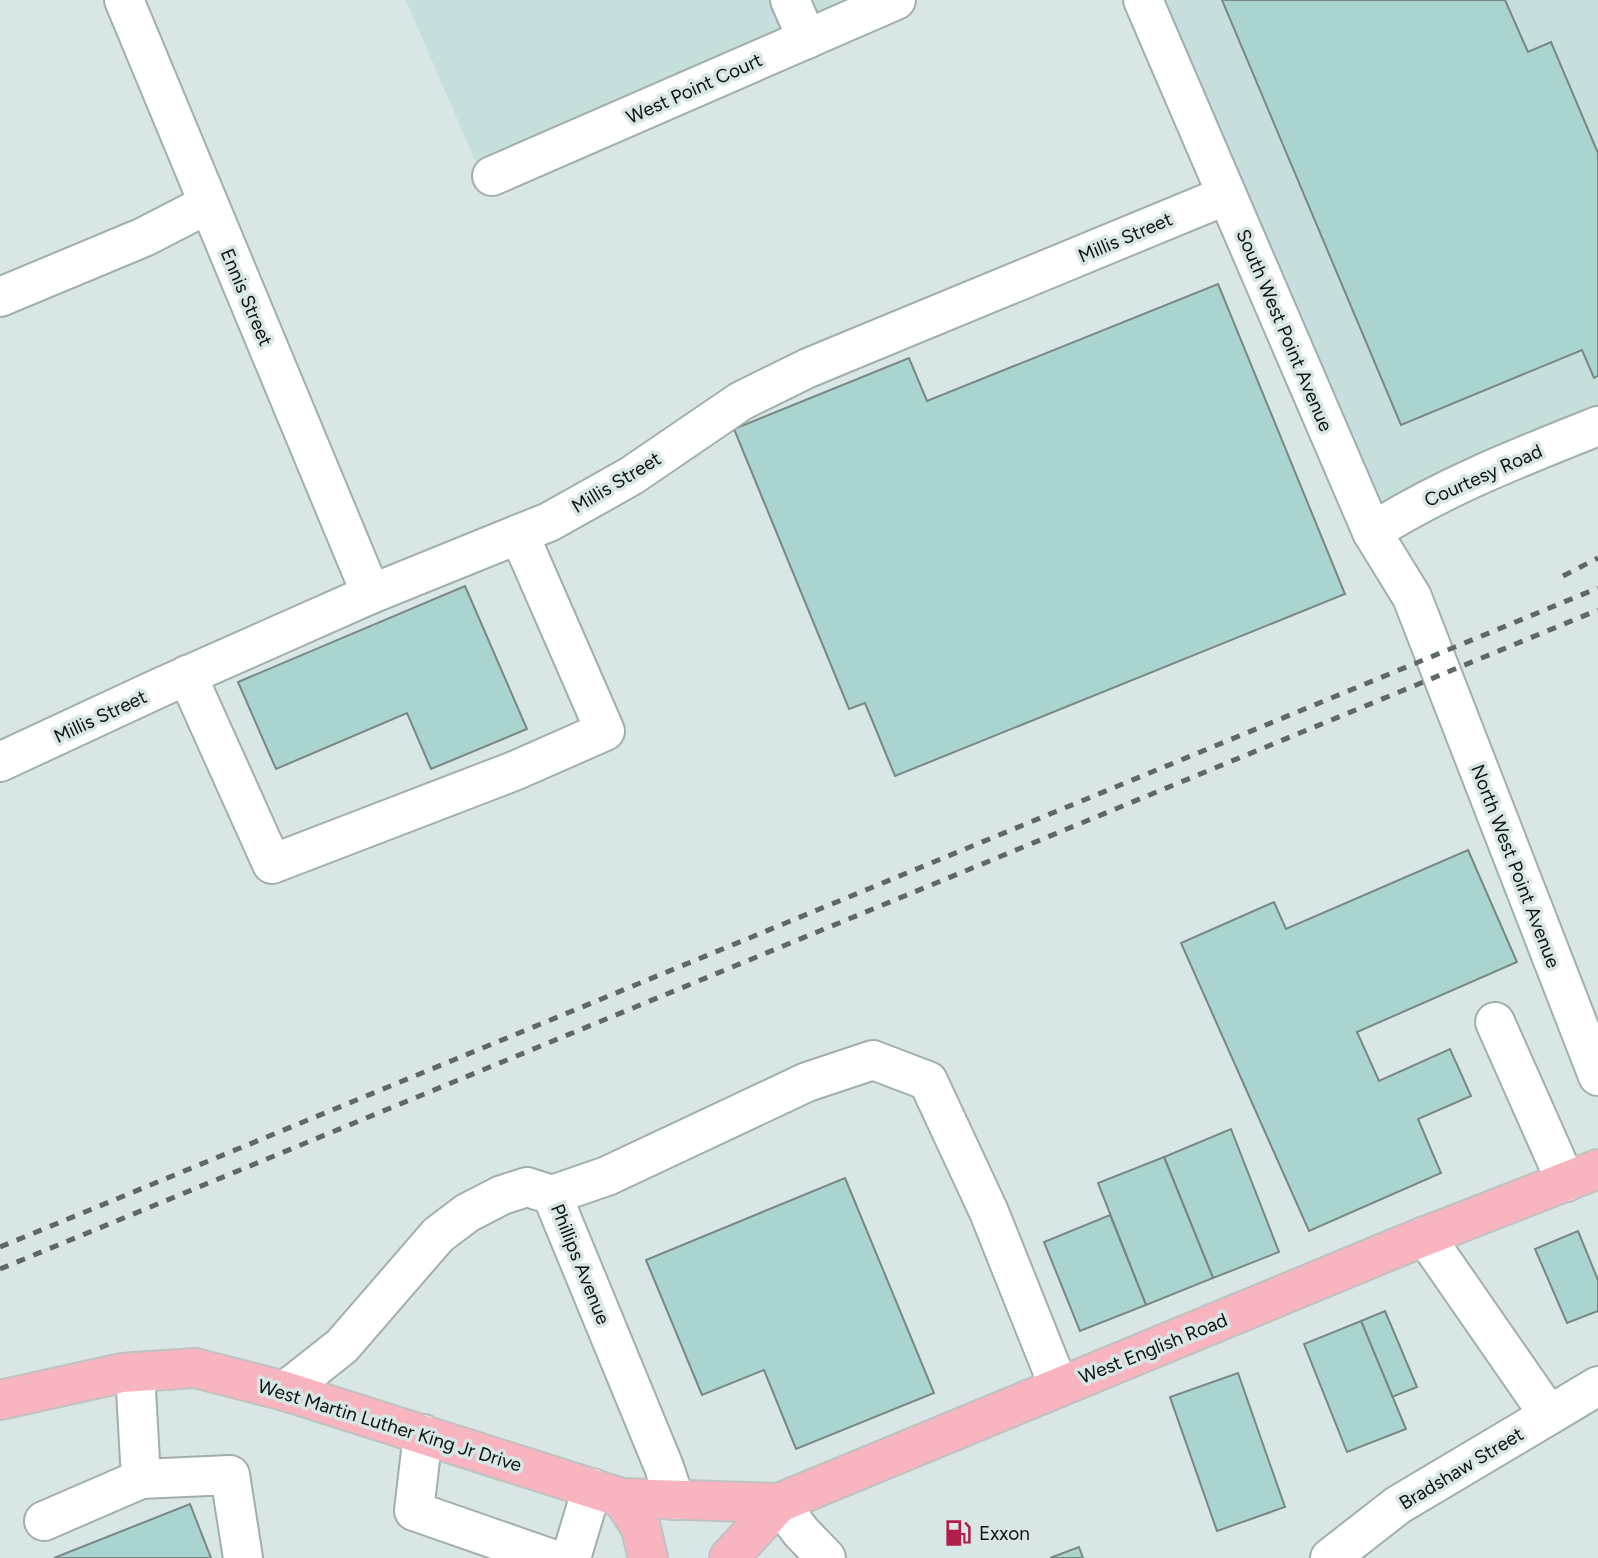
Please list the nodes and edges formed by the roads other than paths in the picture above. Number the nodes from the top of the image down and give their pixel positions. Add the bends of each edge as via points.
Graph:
1 (124, 0) edge
2 (790, 0) edge
3 (896, 0) edge
4 (1143, 0) edge
5 (807, 39) junction
6 (492, 176) dead end
7 (1227, 195) junction
8 (208, 204) junction
9 (0, 296) edge
10 (1598, 426) edge
11 (1372, 532) junction
12 (519, 534) junction
13 (371, 594) junction
14 (1434, 656) joint
15 (187, 675) junction
16 (0, 762) edge
17 (1495, 1023) dead end
18 (1598, 1076) edge
19 (1582, 1175) edge
20 (552, 1195) junction
21 (1425, 1236) junction
22 (135, 1372) junction
23 (1598, 1386) edge
24 (1059, 1387) junction
25 (285, 1391) junction
26 (0, 1399) edge
27 (1549, 1415) junction
28 (423, 1434) junction
29 (141, 1479) junction
30 (607, 1493) junction
31 (675, 1500) junction
32 (779, 1503) junction
33 (44, 1521) dead end
34 (243, 1558) edge
35 (549, 1558) edge
36 (571, 1558) edge
37 (648, 1558) edge
38 (729, 1558) edge
39 (827, 1558) edge
40 (1330, 1558) edge

1 - 8 street, Ennis Street
2 - 5 street
3 - 5 street, West Point Court
4 - 7 street, South West Point Avenue
5 - 6 street, West Point Court
7 - 11 street, South West Point Avenue
7 - 12 street, Millis Street via 786,379 741,401 631,476
8 - 9 street via 144,237
8 - 13 street, Ennis Street
10 - 11 street, Courtesy Road via 1494,467 1413,506
11 - 14 street, South West Point Avenue via 1412,597
12 - 13 street, Millis Street
12 - 15 street via 605,732 514,771 272,864
13 - 15 street, Millis Street
14 - 18 street, North West Point Avenue
15 - 16 street, Millis Street
17 - 19 street
19 - 21 main road, West English Road
20 - 24 street via 607,1176 807,1082 873,1060 928,1082 989,1212
20 - 25 street, Phillips Avenue via 527,1187 467,1213 438,1235 342,1346
20 - 31 street, Phillips Avenue
21 - 24 main road, West English Road
21 - 27 street
22 - 25 main road, West Martin Luther King Jr Drive via 195,1368
22 - 26 main road, West Martin Luther King Jr Drive
22 - 29 street
23 - 27 street, Bradshaw Street
24 - 32 main road, West English Road
25 - 28 main road, West Martin Luther King Jr Drive
27 - 40 street, Bradshaw Street via 1398,1505
28 - 30 main road, West Martin Luther King Jr Drive
28 - 35 street via 414,1511
29 - 33 street
29 - 34 street via 230,1475
30 - 31 main road, West Martin Luther King Jr Drive
30 - 36 street
30 - 37 main road via 641,1528
31 - 32 main road, West Martin Luther King Jr Drive
32 - 38 main road, West English Road
32 - 39 street

